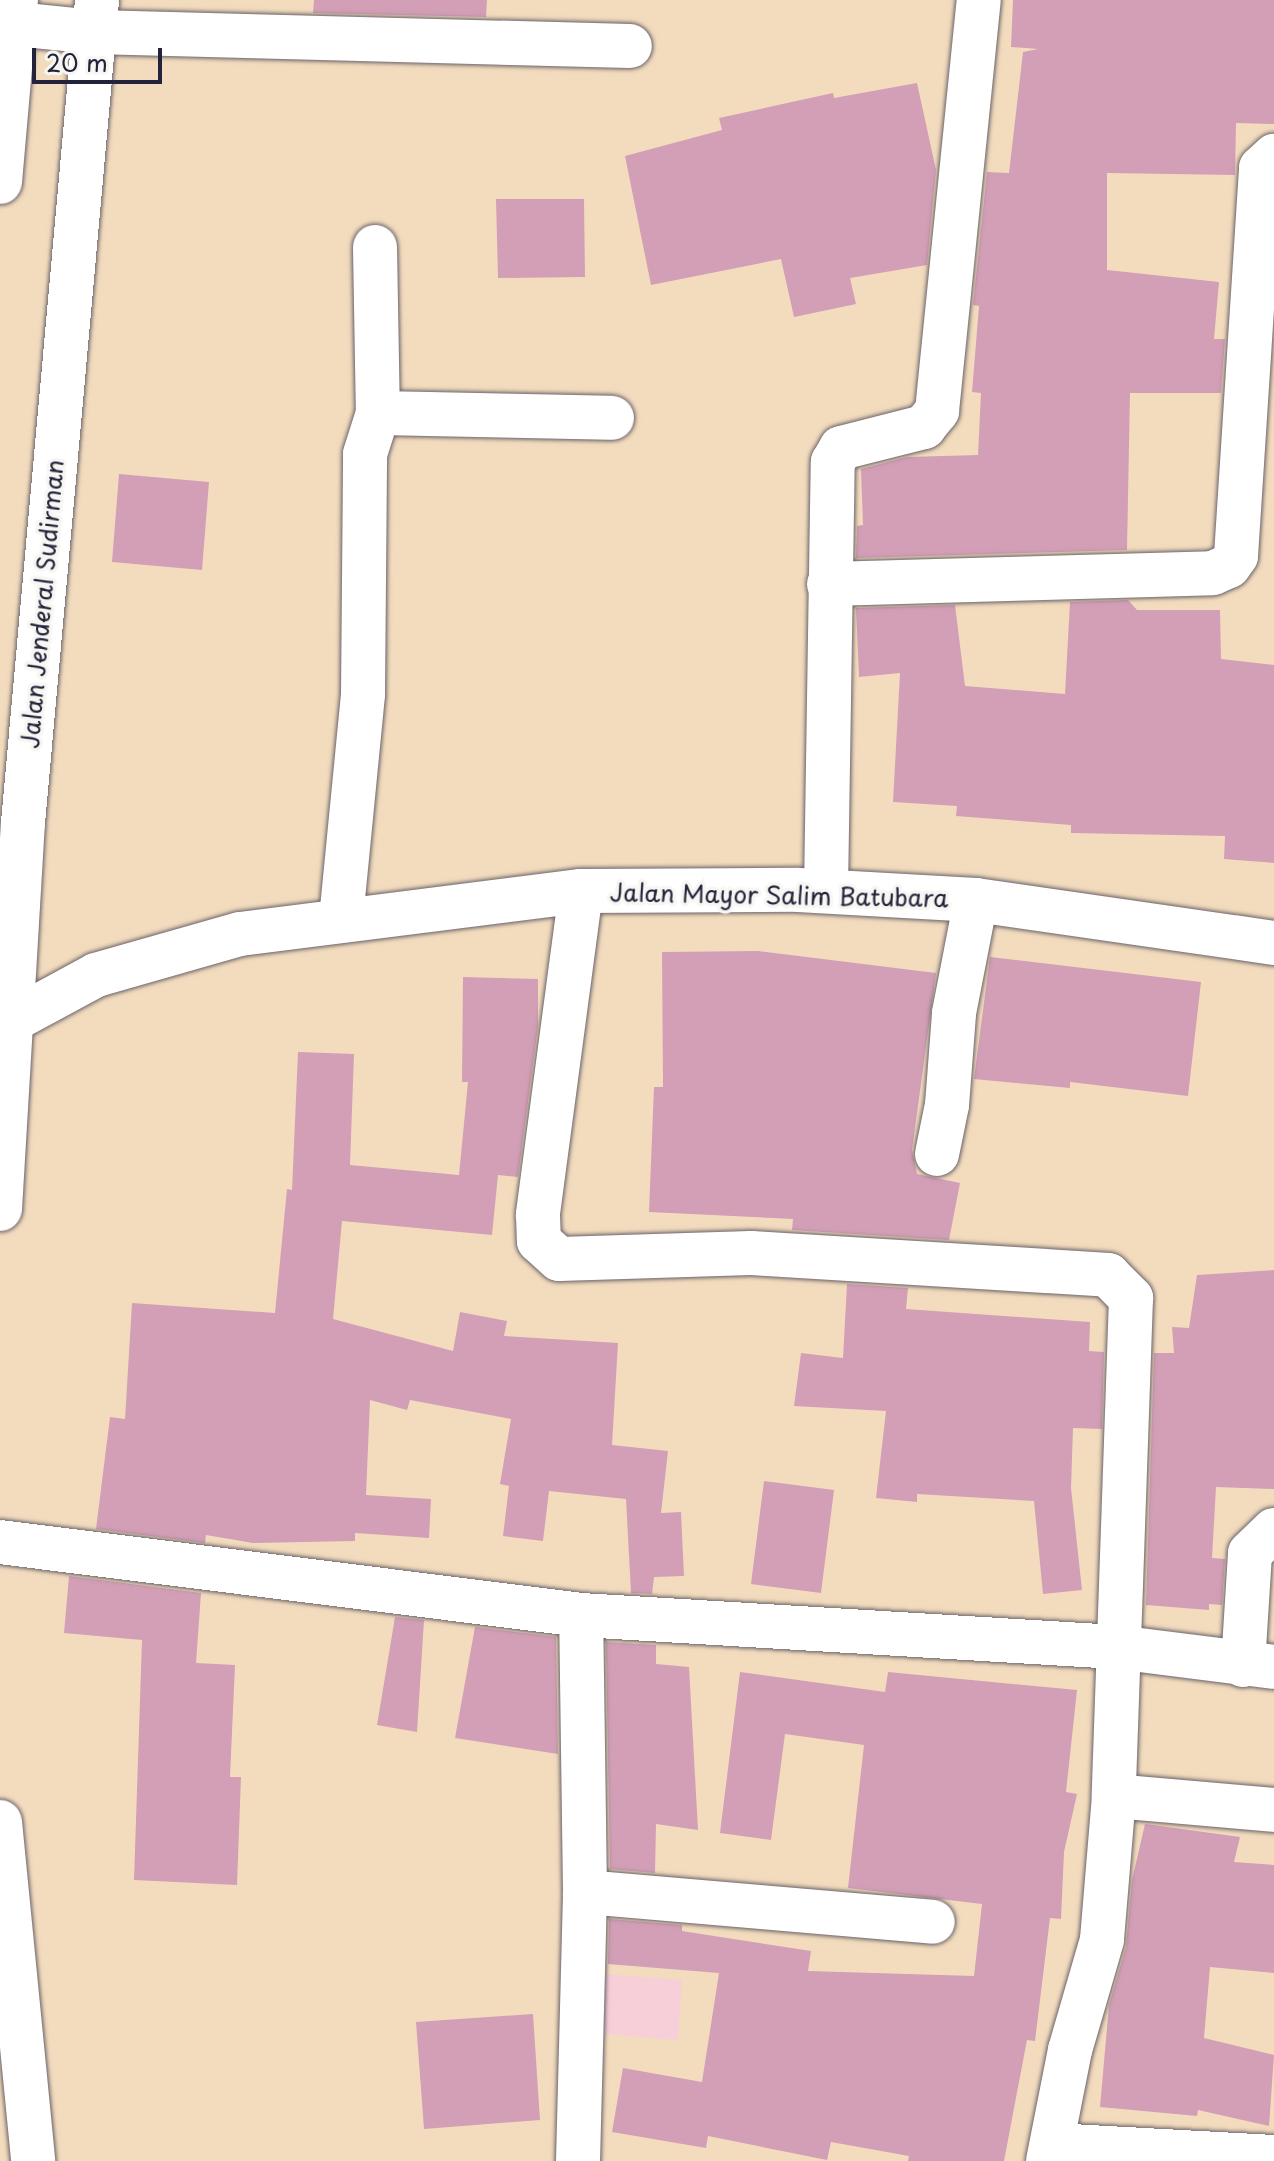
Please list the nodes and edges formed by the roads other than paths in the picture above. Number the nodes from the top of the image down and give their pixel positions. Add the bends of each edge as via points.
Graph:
1 (979, 0) edge
2 (10, 16) edge
3 (96, 16) edge
4 (630, 46) dead end
5 (1274, 156) edge
6 (0, 182) edge
7 (375, 247) dead end
8 (378, 413) junction
9 (612, 418) dead end
10 (829, 584) junction
11 (581, 891) junction
12 (826, 891) junction
13 (976, 900) junction
14 (341, 919) junction
15 (1274, 943) edge
16 (6, 1024) edge
17 (937, 1154) dead end
18 (0, 1209) edge
19 (1274, 1530) edge
20 (0, 1542) edge
21 (581, 1615) junction
22 (1116, 1647) junction
23 (1258, 1666) edge
24 (1114, 1796) junction
25 (1274, 1810) edge
26 (0, 1822) edge
27 (585, 1892) junction
28 (933, 1922) dead end
29 (1050, 2153) edge
30 (1274, 2157) edge
31 (33, 2161) edge
32 (578, 2161) edge

1 - 10 main road via 937,411 924,427 841,448 833,462
2 - 3 main road
2 - 6 main road
3 - 4 main road
3 - 16 main road, Jalan Jenderal Sudirman
5 - 10 main road via 1261,168 1236,556 1229,566 1213,573
7 - 8 main road
8 - 9 main road
8 - 14 main road via 365,454 363,694
10 - 12 main road
11 - 12 main road, Jalan Mayor Salim Batubara
11 - 14 main road, Jalan Mayor Salim Batubara
11 - 22 main road via 539,1241 559,1259 751,1253 1108,1275 1124,1286 1131,1298
12 - 13 main road, Jalan Mayor Salim Batubara
13 - 15 main road, Jalan Mayor Salim Batubara
13 - 17 main road via 954,1013 947,1105
14 - 16 main road, Jalan Mayor Salim Batubara via 240,934 96,975
16 - 18 main road, Jalan Jenderal Sudirman
19 - 23 main road via 1250,1553
20 - 21 main road
21 - 22 main road
21 - 27 main road
22 - 23 main road
22 - 24 main road
24 - 25 main road
24 - 29 main road via 1102,1940 1070,2050
26 - 31 main road
27 - 28 main road
27 - 32 main road
29 - 30 main road

